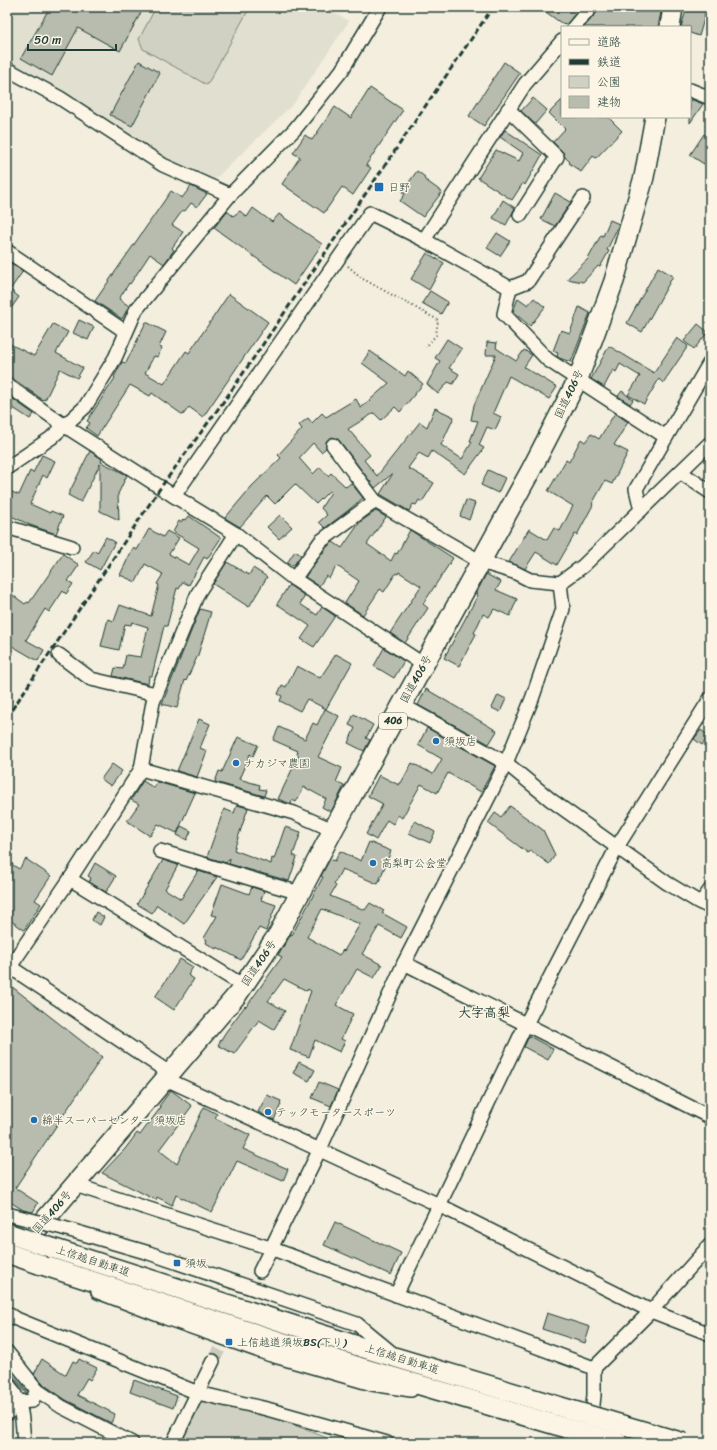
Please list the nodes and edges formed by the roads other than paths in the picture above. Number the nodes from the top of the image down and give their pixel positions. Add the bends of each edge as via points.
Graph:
1 (380, 7) edge
2 (591, 7) edge
3 (673, 7) edge
4 (575, 26) edge
5 (670, 26) edge
6 (561, 42) edge
7 (7, 69) edge
8 (691, 90) edge
9 (710, 98) edge
10 (508, 109) junction
11 (655, 118) edge
12 (230, 195) junction
13 (583, 198) dead end
14 (520, 215) dead end
15 (424, 240) junction
16 (7, 251) edge
17 (510, 288) junction
18 (126, 332) junction
19 (710, 362) edge
20 (578, 380) junction
21 (7, 385) edge
22 (65, 426) junction
23 (666, 437) junction
24 (710, 442) edge
25 (333, 445) dead end
26 (7, 468) edge
27 (680, 472) junction
28 (710, 492) edge
29 (174, 496) junction
30 (375, 501) junction
31 (641, 510) junction
32 (7, 527) edge
33 (236, 534) junction
34 (72, 547) dead end
35 (481, 562) junction
36 (294, 579) junction
37 (560, 584) junction
38 (59, 655) dead end
39 (424, 665) junction
40 (156, 694) junction
41 (710, 699) edge
42 (402, 705) junction
43 (506, 762) junction
44 (142, 768) junction
45 (333, 830) junction
46 (617, 847) junction
47 (160, 851) dead end
48 (70, 878) junction
49 (710, 890) edge
50 (300, 893) junction
51 (706, 905) edge
52 (404, 963) junction
53 (8, 969) edge
54 (244, 986) junction
55 (526, 1024) junction
56 (168, 1076) junction
57 (710, 1117) edge
58 (320, 1149) junction
59 (75, 1185) junction
60 (439, 1205) junction
61 (7, 1214) edge
62 (7, 1233) edge
63 (31, 1236) junction
64 (710, 1245) edge
65 (270, 1248) junction
66 (7, 1254) edge
67 (260, 1271) tunnel mouth
68 (396, 1295) junction
69 (651, 1311) junction
70 (7, 1313) edge
71 (710, 1334) edge
72 (7, 1352) edge
73 (397, 1358) junction
74 (213, 1361) tunnel mouth
75 (594, 1368) junction
76 (7, 1383) edge
77 (198, 1393) junction
78 (27, 1398) junction
79 (7, 1414) edge
80 (24, 1443) edge
81 (132, 1443) edge
82 (173, 1443) edge
83 (387, 1443) edge
84 (586, 1443) edge
85 (618, 1443) edge
86 (684, 1443) edge

1 - 12 street via 342,70 295,130
2 - 4 street
3 - 5 highway
6 - 10 street via 525,84
7 - 12 street via 60,98 162,165
8 - 9 street
10 - 14 street via 557,157
10 - 15 street
11 - 20 highway, 国道406号 / 406 via 642,185 614,281
12 - 18 street via 136,310
13 - 17 street via 528,281
15 - 17 street
15 - 29 street via 370,213
16 - 18 street
17 - 20 street via 504,314 548,360
18 - 22 street via 115,358 85,407
19 - 23 street
20 - 23 street
20 - 35 highway, 国道406号 / 406
21 - 22 street
22 - 26 street
22 - 29 street
23 - 31 street via 636,489
24 - 27 street
25 - 30 street
27 - 28 street
27 - 31 street
29 - 33 street
30 - 35 street
30 - 36 street via 321,541
31 - 37 street via 583,566
32 - 34 street
33 - 36 street
33 - 40 street via 198,593
35 - 37 street via 530,580
35 - 39 highway, 国道406号 / 406
36 - 39 street
37 - 43 street via 563,609 532,699
38 - 40 street via 91,679
39 - 42 highway, 国道406号 / 406
40 - 44 street
41 - 46 street
42 - 43 street
42 - 45 highway, 国道406号 / 406
43 - 46 street via 551,800
43 - 52 street
44 - 45 street via 294,813
44 - 48 street
45 - 50 highway, 国道406号 / 406
46 - 51 street via 667,883
46 - 55 street
47 - 50 street
48 - 53 street
48 - 54 street
49 - 51 street
50 - 54 highway, 国道406号 / 406 via 279,933
52 - 55 street
52 - 58 street
53 - 56 street
54 - 56 highway, 国道406号 / 406
55 - 57 street
55 - 60 street
56 - 58 street
56 - 59 highway, 国道406号 / 406
58 - 60 street
58 - 65 street
59 - 63 highway, 国道406号 / 406
59 - 65 street
60 - 68 street
60 - 69 street
61 - 63 street
61 - 73 street, bridge via 149,1253 357,1324
62 - 73 highway, 上信越自動車道, bridge
63 - 66 highway, 国道406号 / 406
64 - 69 street
65 - 67 street
65 - 68 street
66 - 85 highway, 上信越自動車道, bridge via 352,1364
68 - 75 street
69 - 71 street
69 - 75 street
70 - 77 street
72 - 78 street
73 - 86 highway, 上信越自動車道, bridge
74 - 77 street
75 - 84 street via 592,1416
76 - 78 street
77 - 82 street
77 - 83 street via 267,1409
78 - 79 street
78 - 80 street
78 - 81 street via 62,1407

